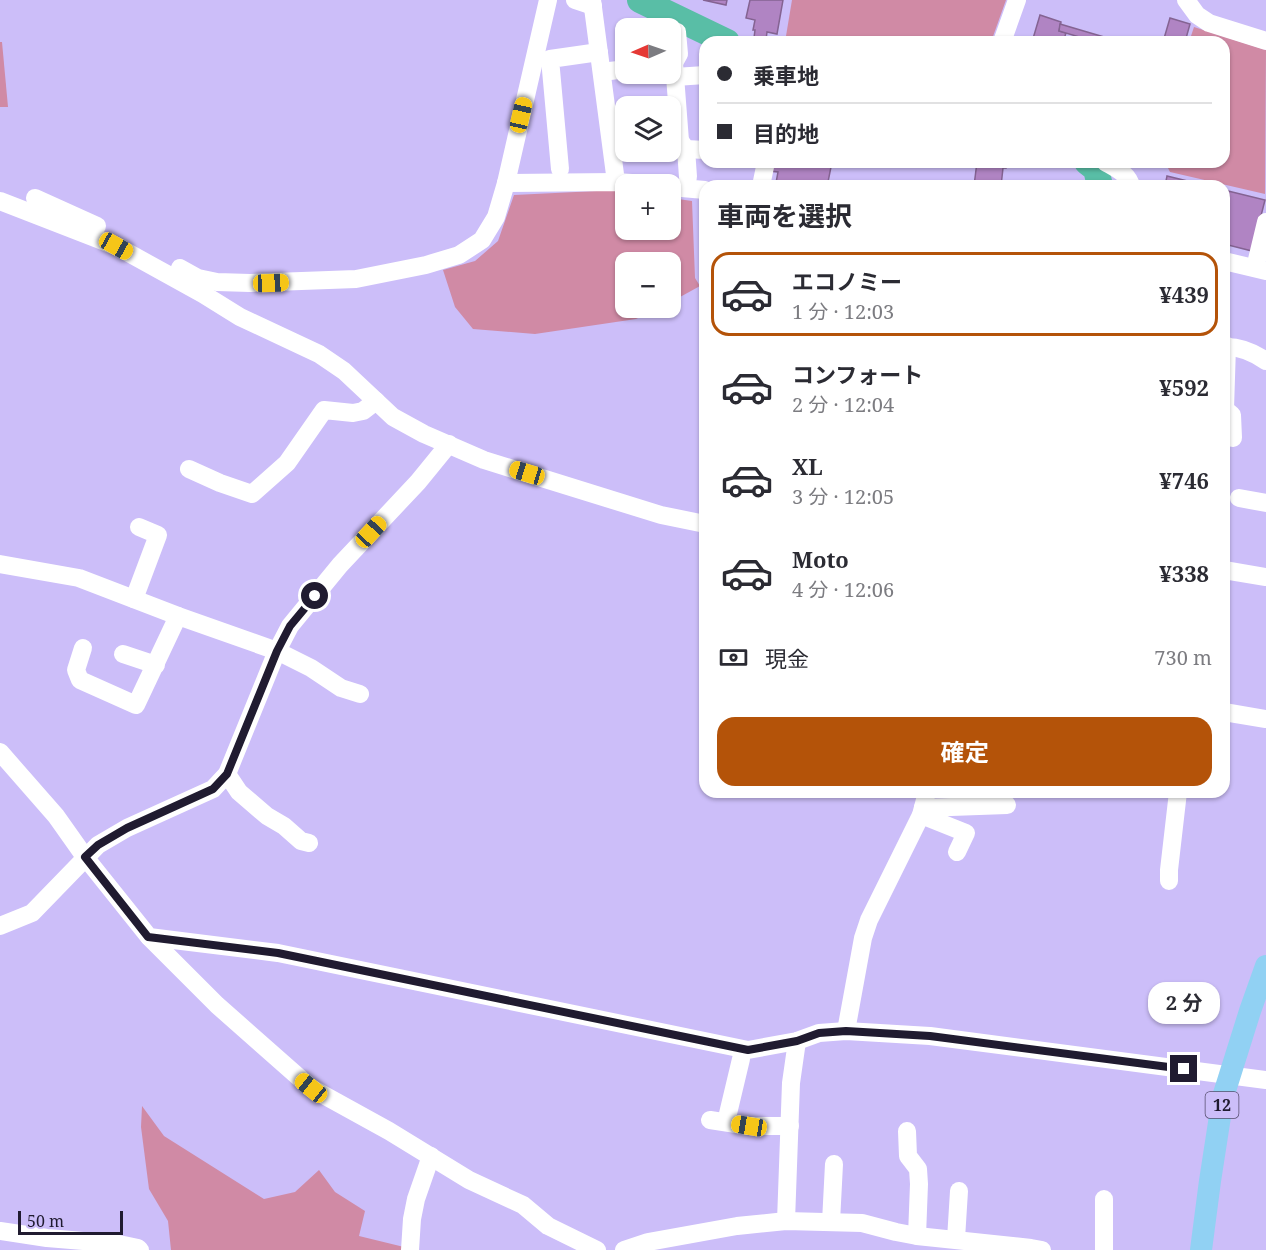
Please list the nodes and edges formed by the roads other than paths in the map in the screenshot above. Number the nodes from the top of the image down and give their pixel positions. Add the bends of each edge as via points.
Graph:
1 (548, 0) edge
2 (575, 0) edge
3 (1017, 0) edge
4 (1188, 2) edge
5 (593, 3) edge
6 (1004, 36) edge
7 (1266, 41) edge
8 (599, 52) junction
9 (615, 70) edge
10 (681, 70) edge
11 (602, 72) junction
12 (699, 74) edge
13 (615, 129) edge
14 (681, 144) edge
15 (699, 149) edge
16 (681, 151) edge
17 (1114, 168) edge
18 (560, 169) dead end
19 (615, 177) edge
20 (688, 177) dead end
21 (1130, 180) edge
22 (506, 183) junction
23 (681, 187) edge
24 (699, 189) edge
25 (35, 198) dead end
26 (0, 201) edge
27 (1266, 222) edge
28 (118, 241) junction
29 (1230, 262) edge
30 (1259, 266) edge
31 (1230, 348) edge
32 (1266, 361) edge
33 (376, 401) junction
34 (1230, 413) edge
35 (1233, 438) dead end
36 (449, 444) junction
37 (189, 469) dead end
38 (1239, 498) dead end
39 (1266, 503) edge
40 (699, 523) edge
41 (139, 527) dead end
42 (0, 564) edge
43 (1230, 571) edge
44 (1266, 577) edge
45 (134, 599) junction
46 (178, 616) junction
47 (83, 648) dead end
48 (277, 651) junction
49 (123, 654) dead end
50 (156, 665) junction
51 (360, 694) dead end
52 (1230, 713) edge
53 (1266, 719) edge
54 (0, 752) edge
55 (227, 774) junction
56 (1177, 798) edge
57 (924, 805) edge
58 (1007, 805) dead end
59 (309, 843) dead end
60 (957, 852) dead end
61 (85, 857) junction
62 (1169, 881) dead end
63 (0, 926) edge
64 (148, 937) junction
65 (1266, 966) edge
66 (846, 1031) junction
67 (797, 1041) junction
68 (741, 1059) dead end
69 (1230, 1075) junction
70 (1266, 1080) edge
71 (790, 1126) junction
72 (907, 1131) dead end
73 (430, 1156) junction
74 (834, 1164) dead end
75 (959, 1191) dead end
76 (1104, 1199) dead end
77 (786, 1221) junction
78 (831, 1222) junction
79 (0, 1231) edge
80 (917, 1236) junction
81 (956, 1239) junction
82 (140, 1250) edge
83 (410, 1250) edge
84 (597, 1250) edge
85 (624, 1250) edge
86 (1042, 1250) edge
87 (1104, 1250) edge
88 (1201, 1250) edge

1 - 22 street
2 - 5 street
3 - 6 street
4 - 7 street via 1209,23
5 - 8 street
8 - 11 street
8 - 18 street via 550,59
9 - 11 street
10 - 12 street
11 - 13 street
14 - 15 street
16 - 20 street
17 - 21 street
19 - 22 street
22 - 28 street via 496,217 482,240 459,255 356,279 217,282 198,278
23 - 24 street
25 - 28 street
26 - 28 street
27 - 30 street
28 - 33 street via 240,317 319,354
29 - 30 street
31 - 32 street via 1256,353
33 - 36 street via 393,417
33 - 37 street via 363,411 352,413 324,410 287,463 252,494
34 - 35 street
36 - 40 street via 484,460 661,515
36 - 48 street via 340,565 290,626
38 - 39 street
41 - 45 street via 158,535
42 - 45 street via 79,578
43 - 44 street
45 - 46 street
46 - 48 street
46 - 50 street
47 - 50 street via 76,670 80,680 136,705
48 - 51 street via 341,688
48 - 55 street
49 - 50 street
52 - 53 street
54 - 61 street via 56,816
55 - 59 street via 239,792 267,816
55 - 61 street via 213,789 127,828
56 - 62 street
57 - 58 street
57 - 60 street via 966,833
57 - 66 street via 869,920
61 - 63 street via 32,913
61 - 64 street
64 - 67 street via 278,953 748,1050
64 - 73 street via 311,1088
65 - 69 main road, 12
66 - 67 street via 819,1033
66 - 69 street via 930,1036
67 - 71 street
68 - 71 street via 718,1121
69 - 70 street
69 - 88 main road, 12 via 1223,1097
71 - 77 street
72 - 80 street via 908,1155 918,1169
73 - 83 street via 416,1199
73 - 84 street
74 - 78 street
75 - 81 street
76 - 87 street
77 - 78 street
77 - 85 street via 737,1226
78 - 80 street via 861,1223
79 - 82 street via 119,1244
80 - 81 street
81 - 86 street

